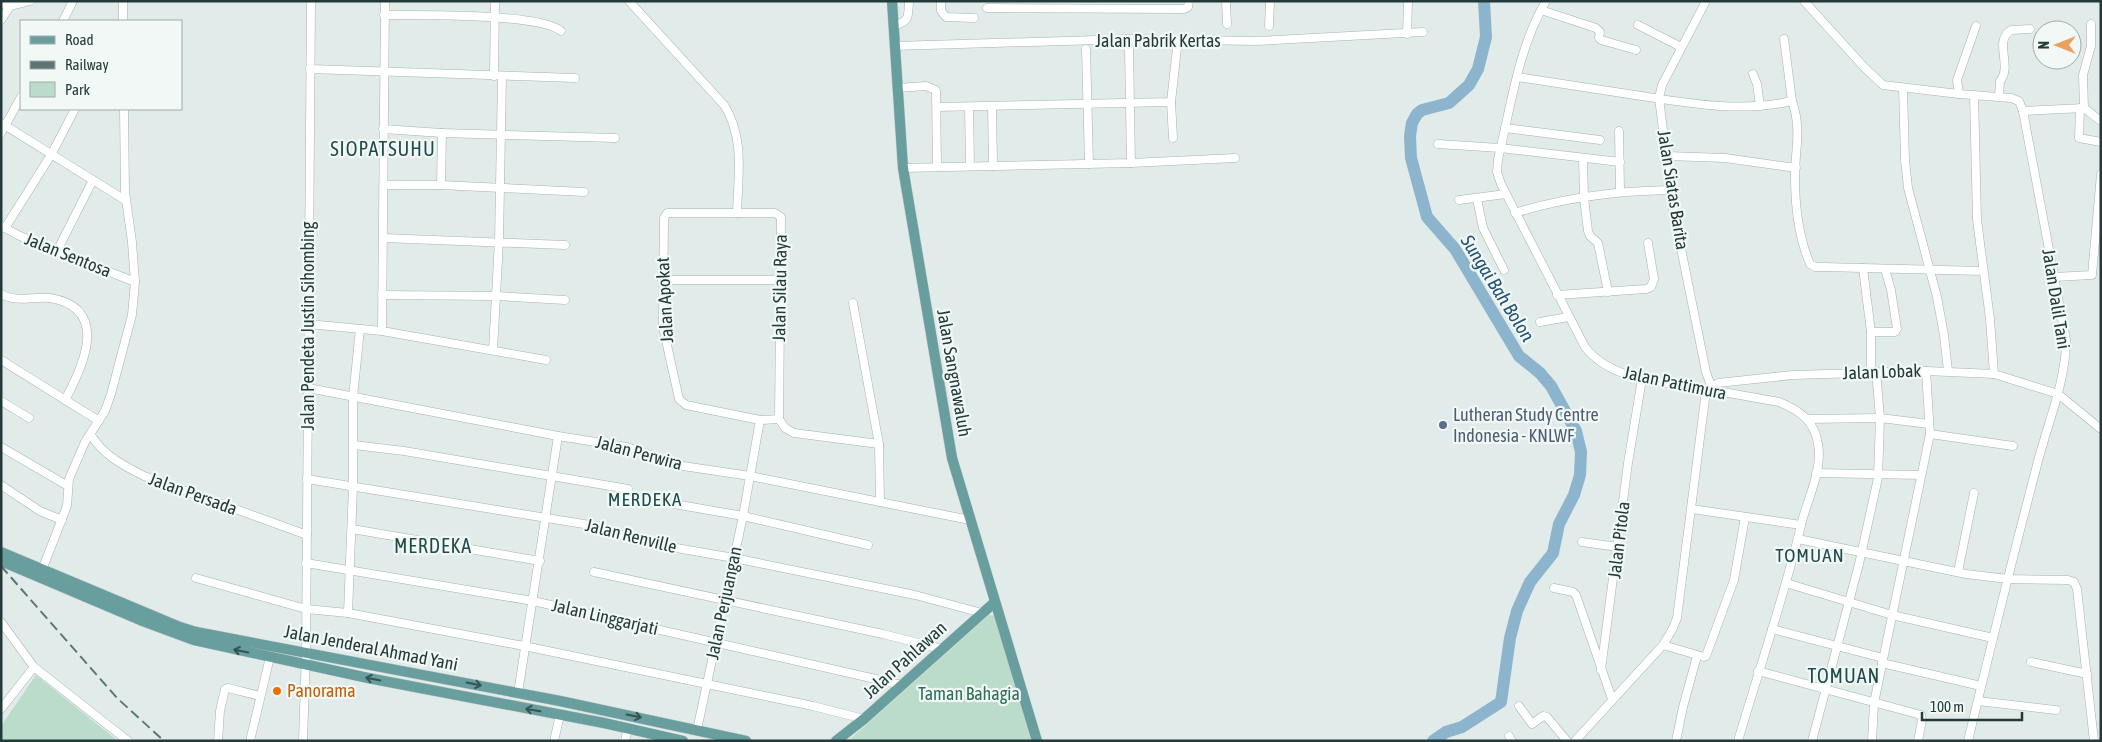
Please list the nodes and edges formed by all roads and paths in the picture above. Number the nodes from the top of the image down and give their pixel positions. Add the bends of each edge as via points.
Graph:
1 (30, 1) edge
2 (73, 1) edge
3 (123, 1) edge
4 (311, 1) edge
5 (385, 1) edge
6 (495, 1) edge
7 (629, 1) edge
8 (892, 1) edge
9 (909, 1) edge
10 (941, 1) edge
11 (1189, 1) edge
12 (1226, 1) edge
13 (1270, 1) edge
14 (1408, 1) edge
15 (1546, 1) edge
16 (1706, 1) edge
17 (1804, 1) edge
18 (1, 4) edge
19 (12, 4) edge
20 (987, 8) dead end
21 (1541, 10) junction
22 (384, 14) junction
23 (495, 18) junction
24 (974, 18) dead end
25 (1, 20) edge
26 (63, 20) edge
27 (123, 20) edge
28 (1228, 24) dead end
29 (2091, 24) dead end
30 (1638, 25) dead end
31 (893, 26) junction
32 (1269, 26) dead end
33 (1976, 26) dead end
34 (2030, 29) dead end
35 (561, 31) dead end
36 (1423, 32) dead end
37 (1407, 34) junction
38 (1784, 39) dead end
39 (894, 46) junction
40 (1681, 47) junction
41 (1086, 48) dead end
42 (1129, 48) dead end
43 (1177, 48) dead end
44 (1636, 50) dead end
45 (310, 69) junction
46 (384, 71) junction
47 (1753, 74) dead end
48 (498, 76) junction
49 (1517, 76) junction
50 (575, 78) dead end
51 (897, 88) junction
52 (1903, 88) junction
53 (1959, 94) junction
54 (1974, 95) junction
55 (1999, 96) junction
56 (1659, 98) junction
57 (20, 99) edge
58 (1792, 101) junction
59 (1171, 102) junction
60 (1088, 104) junction
61 (1130, 104) junction
62 (992, 106) junction
63 (1760, 106) junction
64 (937, 107) junction
65 (969, 107) junction
66 (2082, 108) junction
67 (74, 110) edge
68 (124, 110) edge
69 (2023, 111) junction
70 (2101, 121) edge
71 (3, 127) edge
72 (1505, 128) junction
73 (383, 129) junction
74 (1619, 131) dead end
75 (442, 133) junction
76 (500, 134) junction
77 (615, 138) dead end
78 (1173, 138) dead end
79 (1600, 140) dead end
80 (2101, 142) edge
81 (1438, 144) dead end
82 (1500, 148) junction
83 (51, 155) junction
84 (1667, 156) junction
85 (1235, 158) dead end
86 (1583, 158) junction
87 (1620, 162) junction
88 (1131, 163) junction
89 (1089, 164) junction
90 (970, 166) junction
91 (993, 166) junction
92 (937, 167) junction
93 (902, 168) junction
94 (1796, 168) junction
95 (2101, 174) edge
96 (93, 180) junction
97 (384, 185) junction
98 (441, 185) junction
99 (499, 188) junction
100 (1670, 190) junction
101 (1620, 191) junction
102 (584, 192) dead end
103 (1506, 194) junction
104 (1584, 198) junction
105 (1477, 199) junction
106 (125, 200) junction
107 (1460, 200) dead end
108 (1515, 212) junction
109 (674, 213) joint
110 (737, 213) junction
111 (3, 227) edge
112 (383, 238) junction
113 (499, 241) junction
114 (1648, 242) dead end
115 (565, 245) dead end
116 (57, 251) junction
117 (1863, 268) junction
118 (1885, 269) junction
119 (1504, 270) dead end
120 (1929, 270) junction
121 (1983, 271) junction
122 (2054, 277) junction
123 (662, 280) junction
124 (780, 280) junction
125 (135, 282) junction
126 (1608, 292) junction
127 (1, 294) edge
128 (1557, 295) junction
129 (382, 296) junction
130 (497, 296) junction
131 (565, 300) dead end
132 (853, 303) dead end
133 (1568, 317) junction
134 (1540, 322) dead end
135 (308, 324) junction
136 (360, 329) junction
137 (382, 331) junction
138 (1871, 332) junction
139 (493, 350) junction
140 (1, 360) edge
141 (546, 360) dead end
142 (1874, 371) junction
143 (1926, 371) junction
144 (1948, 371) junction
145 (1994, 374) junction
146 (1642, 379) junction
147 (308, 388) junction
148 (1709, 389) junction
149 (2058, 394) junction
150 (354, 397) junction
151 (66, 400) junction
152 (1, 401) edge
153 (29, 418) dead end
154 (779, 418) junction
155 (1880, 418) junction
156 (1808, 419) junction
157 (760, 420) junction
158 (99, 421) junction
159 (1930, 424) junction
160 (2101, 429) edge
161 (1930, 434) junction
162 (91, 435) junction
163 (558, 436) junction
164 (354, 444) junction
165 (879, 444) junction
166 (2013, 446) dead end
167 (1, 447) edge
168 (1816, 473) junction
169 (1878, 474) junction
170 (1921, 475) junction
171 (553, 476) junction
172 (750, 476) junction
173 (307, 479) junction
174 (1, 485) edge
175 (68, 486) junction
176 (353, 486) junction
177 (628, 489) dead end
178 (1974, 493) dead end
179 (880, 502) junction
180 (674, 504) dead end
181 (1692, 509) junction
182 (743, 516) junction
183 (546, 518) junction
184 (1744, 518) junction
185 (62, 520) junction
186 (970, 520) junction
187 (1801, 525) junction
188 (352, 529) junction
189 (307, 534) junction
190 (1798, 539) junction
191 (1582, 542) dead end
192 (868, 545) dead end
193 (1618, 548) junction
194 (1, 552) edge
195 (1862, 553) junction
196 (734, 558) junction
197 (1, 561) edge
198 (540, 561) junction
199 (1903, 561) junction
200 (306, 563) junction
201 (42, 570) junction
202 (351, 571) junction
203 (594, 572) dead end
204 (1958, 572) junction
205 (196, 578) dead end
206 (2008, 579) junction
207 (1786, 583) junction
208 (1554, 588) dead end
209 (533, 600) junction
210 (725, 601) junction
211 (1849, 601) junction
212 (995, 602) junction
213 (306, 609) junction
214 (982, 613) junction
215 (348, 614) junction
216 (139, 615) junction
217 (1892, 615) junction
218 (1, 622) edge
219 (1772, 629) junction
220 (179, 631) junction
221 (1993, 638) junction
222 (717, 642) junction
223 (1663, 645) junction
224 (524, 646) junction
225 (1837, 647) junction
226 (942, 649) junction
227 (306, 652) junction
228 (1697, 656) junction
229 (270, 657) junction
230 (1883, 661) junction
231 (2031, 662) dead end
232 (306, 665) junction
233 (34, 667) junction
234 (1601, 670) junction
235 (1758, 670) junction
236 (412, 672) junction
237 (2087, 674) junction
238 (706, 684) junction
239 (902, 685) junction
240 (409, 686) junction
241 (1981, 686) junction
242 (1826, 690) junction
243 (506, 691) junction
244 (518, 693) junction
245 (260, 696) junction
246 (1612, 699) junction
247 (1978, 701) junction
248 (1874, 703) junction
249 (504, 705) junction
250 (1519, 706) dead end
251 (1, 709) edge
252 (606, 710) junction
253 (2056, 710) dead end
254 (560, 715) junction
255 (864, 719) junction
256 (604, 722) junction
257 (628, 728) junction
258 (702, 734) edge
259 (2091, 740) edge
260 (128, 741) edge
261 (218, 741) edge
262 (250, 741) edge
263 (303, 741) edge
264 (554, 741) edge
265 (625, 741) edge
266 (683, 741) edge
267 (746, 741) edge
268 (836, 741) edge
269 (1037, 741) edge
270 (1567, 741) edge
271 (1575, 741) edge
272 (1676, 741) edge
273 (1738, 741) edge
274 (1812, 741) edge
275 (1872, 741) edge
276 (1918, 741) edge
277 (1968, 741) edge

1 - 19 street
2 - 26 street
3 - 27 street
4 - 45 street, Jalan Pendeta Justin Sihombing
5 - 22 street
6 - 23 street
7 - 110 street via 731,115 739,152
8 - 31 main road, Jalan Sangnawaluh
9 - 31 street via 907,20
10 - 24 street via 941,11 946,17
11 - 20 street via 1189,6 1184,9
12 - 28 street
13 - 32 street
14 - 37 street
15 - 21 street, Jalan Pattimura
16 - 40 street, Jalan Siatas Barita
17 - 52 street via 1878,81 1889,87
18 - 19 street
19 - 25 street
21 - 44 street via 1596,28 1600,39
21 - 49 street, Jalan Pattimura
22 - 23 street
22 - 46 street
23 - 35 street via 545,23
23 - 48 street
29 - 66 street
30 - 40 street
31 - 39 main road, Jalan Sangnawaluh
33 - 53 street via 1958,80
34 - 55 street via 2011,30 2005,37 2005,71 2000,81
36 - 37 street, Jalan Pabrik Kertas
37 - 39 street, Jalan Pabrik Kertas via 1256,41 1130,40
38 - 58 street
39 - 51 main road, Jalan Sangnawaluh
40 - 56 street, Jalan Siatas Barita
41 - 60 street
42 - 61 street
43 - 59 street
45 - 46 street
45 - 135 street, Jalan Pendeta Justin Sihombing
46 - 48 street
46 - 73 street
47 - 63 street
48 - 50 street
48 - 76 street
49 - 56 street
49 - 72 street, Jalan Pattimura
51 - 64 street via 932,87 936,90
51 - 93 main road, Jalan Sangnawaluh
52 - 53 street
52 - 120 street via 1908,188
53 - 54 street
54 - 55 street
54 - 121 street via 1977,220
55 - 69 street via 2016,99
56 - 63 street via 1732,107
56 - 84 street, Jalan Siatas Barita
57 - 71 street
58 - 63 street
58 - 94 street via 1798,126
59 - 61 street
59 - 78 street
60 - 61 street
60 - 62 street
60 - 89 street
61 - 88 street
62 - 65 street
62 - 91 street
64 - 65 street
64 - 92 street
65 - 90 street
66 - 69 street
66 - 70 street
66 - 80 street via 2079,138
67 - 83 street
68 - 106 street
69 - 122 street, Jalan Dalil Tani
71 - 83 street
72 - 79 street
72 - 82 street, Jalan Pattimura
73 - 75 street
73 - 97 street
74 - 87 street
75 - 76 street
75 - 98 street
76 - 77 street
76 - 99 street
81 - 82 street
82 - 86 street
82 - 103 street, Jalan Pattimura via 1497,172
83 - 96 street
83 - 111 street
84 - 94 street via 1725,158
84 - 100 street, Jalan Siatas Barita
85 - 88 street
86 - 87 street
86 - 104 street
87 - 101 street
88 - 89 street
89 - 91 street
90 - 91 street
90 - 92 street
92 - 93 street
93 - 186 main road, Jalan Sangnawaluh via 952,458
94 - 117 street via 1797,210 1810,264 1815,267
95 - 122 street via 2092,275
96 - 106 street
96 - 116 street
97 - 98 street
97 - 112 street
98 - 99 street
99 - 102 street
99 - 113 street
100 - 101 street
100 - 148 street, Jalan Siatas Barita
101 - 104 street
103 - 105 street
103 - 108 street, Jalan Pattimura
104 - 108 street via 1556,201
104 - 126 street via 1588,234 1598,243
105 - 107 street
105 - 119 street via 1483,228
106 - 125 street
108 - 128 street, Jalan Pattimura
109 - 110 street, Jalan Silau Raya
109 - 123 street, Jalan Apokat via 667,213 664,218
110 - 124 street, Jalan Silau Raya via 780,215
111 - 116 street, Jalan Sentosa
112 - 113 street
112 - 129 street
113 - 115 street
113 - 130 street
114 - 126 street via 1654,278 1651,287
116 - 125 street, Jalan Sentosa
117 - 118 street
117 - 138 street
118 - 120 street
118 - 138 street via 1898,329 1895,332
120 - 121 street
120 - 144 street via 1944,335
121 - 145 street
122 - 149 street, Jalan Dalil Tani via 2066,340
123 - 124 street
123 - 157 street, Jalan Apokat via 665,342 679,399 686,406
124 - 154 street, Jalan Silau Raya
125 - 158 street via 132,315 116,380
126 - 128 street
127 - 151 street via 8,298 49,298 68,303 85,322 88,347
128 - 133 street, Jalan Pattimura
129 - 130 street
129 - 137 street
130 - 131 street
130 - 139 street
132 - 165 street
133 - 134 street
133 - 146 street, Jalan Pattimura via 1591,356 1611,368
135 - 136 street
135 - 147 street, Jalan Pendeta Justin Sihombing
136 - 137 street
136 - 150 street
137 - 139 street
138 - 142 street
139 - 141 street
140 - 151 street
142 - 143 street, Jalan Lobak
142 - 148 street, Jalan Lobak via 1718,383
142 - 155 street
143 - 144 street, Jalan Lobak
143 - 159 street
144 - 145 street, Jalan Lobak
145 - 149 street, Jalan Lobak
146 - 148 street, Jalan Pattimura
146 - 193 street, Jalan Pitola
147 - 150 street, Jalan Perwira
147 - 173 street, Jalan Pendeta Justin Sihombing
148 - 156 street, Jalan Pattimura via 1779,402
148 - 181 street, Jalan Siatas Barita
149 - 160 street
149 - 206 street, Jalan Dalil Tani
150 - 163 street, Jalan Perwira
150 - 164 street
151 - 158 street
152 - 153 street
154 - 157 street
154 - 165 street via 785,428 794,433
155 - 156 street
155 - 159 street
155 - 169 street
156 - 168 street via 1818,443
157 - 172 street, Jalan Perjuangan
158 - 162 street
159 - 161 street
161 - 166 street
161 - 170 street
162 - 175 street via 85,442
162 - 189 street, Jalan Persada via 100,448 144,476
163 - 171 street
163 - 172 street, Jalan Perwira via 626,447 683,466
164 - 171 street
164 - 176 street
165 - 179 street
167 - 175 street
168 - 169 street
168 - 187 street
169 - 170 street
169 - 195 street
170 - 199 street
171 - 177 street
171 - 183 street
172 - 179 street, Jalan Perwira
172 - 182 street, Jalan Perjuangan
173 - 176 street, Jalan Renville
173 - 189 street, Jalan Pendeta Justin Sihombing
174 - 185 street via 40,511
175 - 185 street
176 - 183 street, Jalan Renville
176 - 188 street
178 - 204 street
179 - 186 street, Jalan Perwira
180 - 182 street
181 - 184 street
181 - 223 street, Jalan Siatas Barita via 1677,618
182 - 192 street
182 - 196 street, Jalan Perjuangan
183 - 196 street, Jalan Renville via 602,527 636,541
183 - 198 street
184 - 187 street
184 - 228 street via 1734,580 1706,656
185 - 201 street
186 - 212 main road, Jalan Sangnawaluh
187 - 190 street
188 - 198 street
188 - 202 street
189 - 200 street, Jalan Pendeta Justin Sihombing
190 - 195 street
190 - 207 street
191 - 193 street
193 - 234 street, Jalan Pitola
194 - 201 main road, Jalan Jenderal Ahmad Yani
195 - 199 street
195 - 211 street
196 - 210 street, Jalan Perjuangan
196 - 214 street, Jalan Renville via 915,595
197 - 216 main road, Jalan Jenderal Ahmad Yani
198 - 209 street
199 - 204 street
199 - 217 street
200 - 202 street, Jalan Linggarjati
200 - 213 street, Jalan Pendeta Justin Sihombing
201 - 216 main road, Jalan Jenderal Ahmad Yani
202 - 209 street, Jalan Linggarjati
202 - 215 street
203 - 210 street
204 - 206 street
205 - 213 street
206 - 221 street, Jalan Dalil Tani
206 - 237 street via 2074,582
207 - 211 street
207 - 219 street
208 - 234 street via 1576,595
209 - 222 street, Jalan Linggarjati
209 - 224 street
210 - 222 street, Jalan Perjuangan
210 - 226 street
211 - 217 street
211 - 225 street
212 - 214 main road, Jalan Pahlawan
212 - 269 main road, Jalan Sangnawaluh
213 - 215 street
213 - 227 street, Jalan Pendeta Justin Sihombing
214 - 226 main road, Jalan Pahlawan
215 - 224 street
216 - 220 main road, Jalan Jenderal Ahmad Yani
217 - 221 street
217 - 230 street
218 - 233 street
219 - 225 street
219 - 235 street
220 - 227 main road, Jalan Jenderal Ahmad Yani
229 -> 220 main road, Jalan Jenderal Ahmad Yani
221 - 241 street, Jalan Dalil Tani
222 - 238 street, Jalan Perjuangan
222 - 239 street, Jalan Linggarjati
223 - 228 street
223 - 246 street, Jalan Siatas Barita
224 - 238 street
224 - 244 street
225 - 230 street
225 - 242 street
226 - 239 main road, Jalan Pahlawan
227 - 232 street, Jalan Pendeta Justin Sihombing
227 - 236 main road, Jalan Jenderal Ahmad Yani
228 - 272 street
229 - 232 main road, Jalan Jenderal Ahmad Yani
229 - 245 street
230 - 241 street
230 - 248 street
231 - 237 street
240 -> 232 main road, Jalan Jenderal Ahmad Yani
232 - 263 street, Jalan Pendeta Justin Sihombing
233 - 251 street
233 - 260 street
234 - 246 street, Jalan Pitola
235 - 242 street
235 - 273 street
236 - 240 main road
236 -> 243 main road, Jalan Jenderal Ahmad Yani
237 - 259 street
238 - 255 street
238 - 258 street, Jalan Perjuangan
239 - 255 main road, Jalan Pahlawan
240 - 249 main road, Jalan Jenderal Ahmad Yani
241 - 247 street, Jalan Dalil Tani
242 - 248 street
242 - 274 street
243 - 244 main road, Jalan Jenderal Ahmad Yani
243 - 249 main road
244 - 252 main road, Jalan Jenderal Ahmad Yani
245 - 261 street via 225,689
245 - 262 street
246 - 271 street, Jalan Siatas Barita
247 - 253 street
247 - 277 street, Jalan Dalil Tani
248 - 275 street
248 - 276 street via 1921,715
254 -> 249 main road, Jalan Jenderal Ahmad Yani
250 - 270 street via 1532,724 1546,717
252 - 256 main road
252 -> 258 main road, Jalan Jenderal Ahmad Yani
254 - 256 main road, Jalan Jenderal Ahmad Yani
254 - 264 street
255 - 268 main road, Jalan Pahlawan
256 - 257 main road, Jalan Jenderal Ahmad Yani
257 - 265 street
257 - 266 main road, Jalan Jenderal Ahmad Yani
258 - 267 main road, Jalan Jenderal Ahmad Yani

